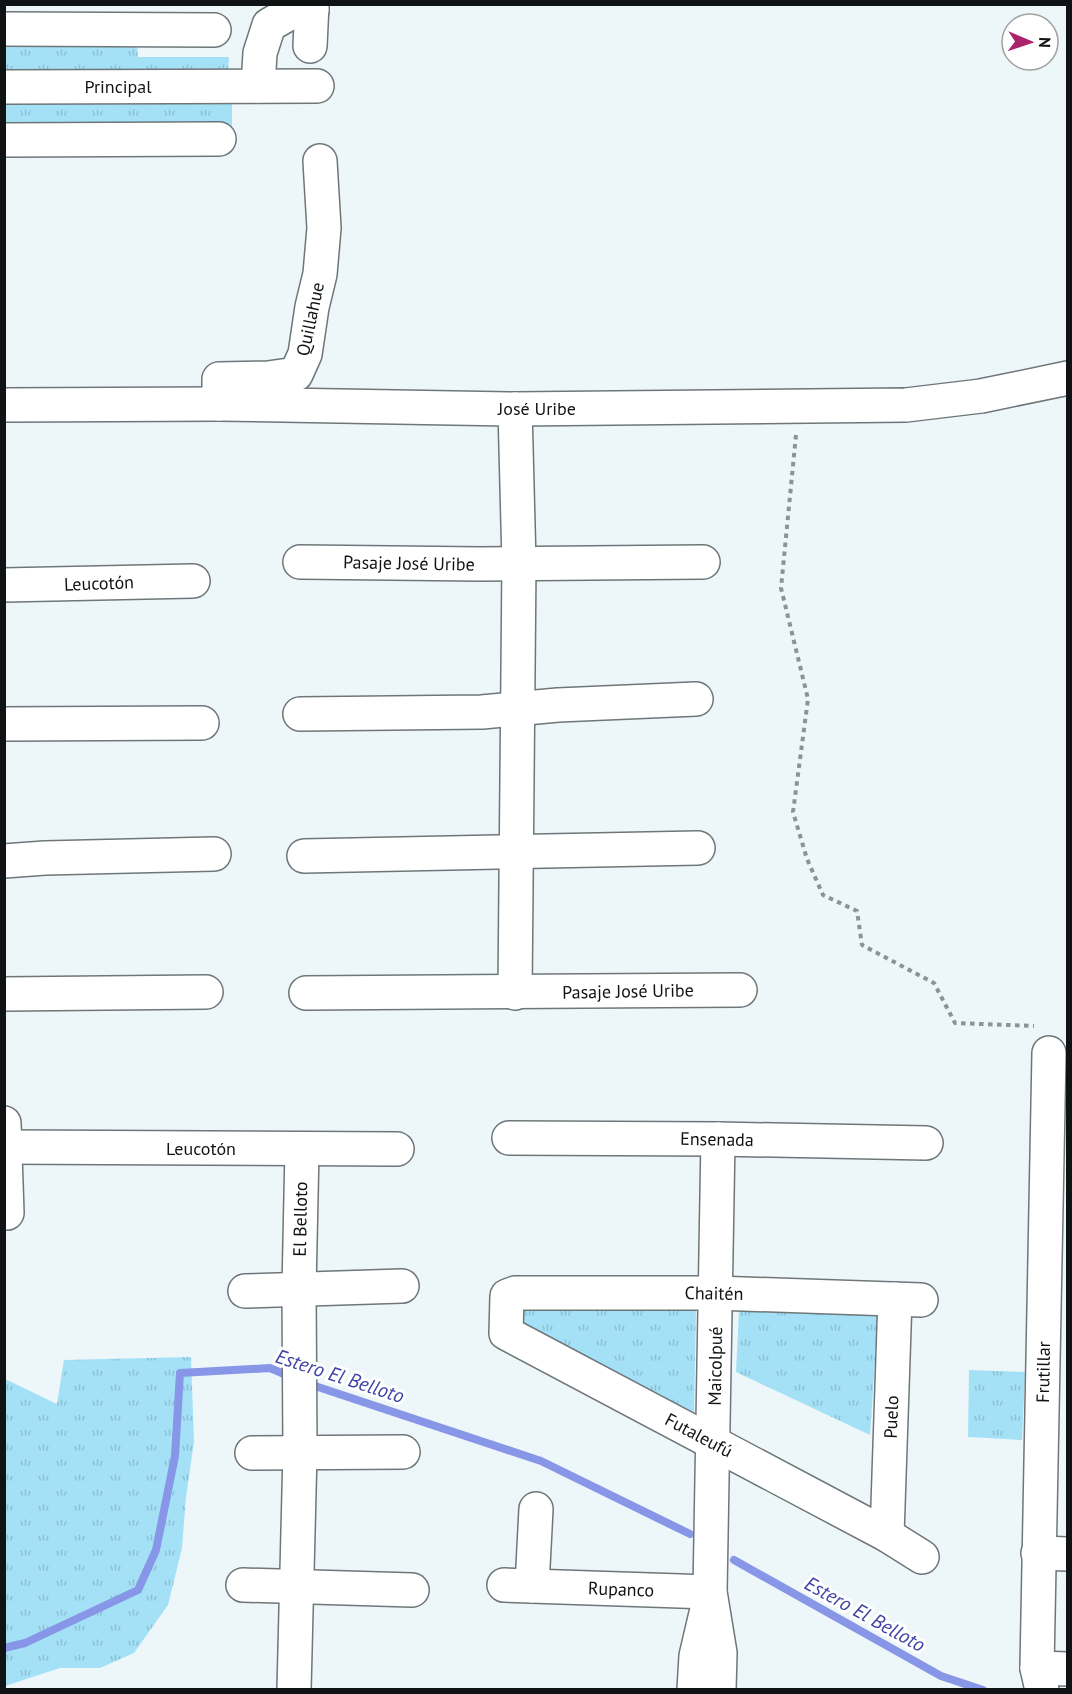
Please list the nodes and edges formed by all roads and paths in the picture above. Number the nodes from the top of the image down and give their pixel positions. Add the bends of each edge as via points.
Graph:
1 (312, 7) edge
2 (4, 29) edge
3 (214, 30) dead end
4 (310, 46) dead end
5 (244, 86) junction
6 (317, 86) dead end
7 (4, 87) edge
8 (219, 139) dead end
9 (4, 140) edge
10 (320, 162) dead end
11 (1068, 378) edge
12 (219, 404) junction
13 (4, 405) edge
14 (774, 406) junction
15 (515, 409) junction
16 (300, 562) dead end
17 (703, 562) dead end
18 (519, 563) junction
19 (193, 581) dead end
20 (4, 585) edge
21 (696, 699) dead end
22 (518, 708) junction
23 (300, 714) dead end
24 (202, 723) dead end
25 (4, 724) edge
26 (698, 848) dead end
27 (517, 852) junction
28 (214, 854) dead end
29 (304, 856) dead end
30 (4, 861) edge
31 (740, 990) dead end
32 (206, 992) dead end
33 (306, 993) dead end
34 (515, 993) junction
35 (4, 994) edge
36 (1042, 1040) joint
37 (4, 1123) edge
38 (509, 1138) dead end
39 (718, 1139) junction
40 (926, 1143) dead end
41 (5, 1147) edge
42 (302, 1149) junction
43 (397, 1149) dead end
44 (7, 1213) dead end
45 (1056, 1277) edge
46 (402, 1286) dead end
47 (299, 1289) junction
48 (245, 1291) dead end
49 (716, 1293) junction
50 (507, 1296) joint
51 (908, 1299) joint
52 (1054, 1435) edge
53 (714, 1444) junction
54 (300, 1452) junction
55 (403, 1452) dead end
56 (252, 1453) dead end
57 (536, 1509) dead end
58 (887, 1535) junction
59 (1053, 1553) edge
60 (922, 1557) dead end
61 (243, 1585) dead end
62 (295, 1586) junction
63 (412, 1590) dead end
64 (711, 1592) junction
65 (1049, 1675) edge
66 (294, 1689) edge
67 (694, 1689) edge
68 (719, 1689) edge

1 - 4 street
1 - 5 street via 268,25
2 - 3 street
5 - 6 street, Principal
5 - 7 street, Principal
8 - 9 street
10 - 12 street, Quillahue via 324,228 305,354 296,374 219,379
11 - 14 street, José Uribe via 981,396 906,405
12 - 13 street, José Uribe
12 - 15 street, José Uribe
14 - 15 street, José Uribe
14 - 36 path via 796,434 782,588 808,699 793,812 807,859 823,895 857,911 862,945 934,983 955,1023
15 - 18 street
16 - 18 street, Pasaje José Uribe
17 - 18 street, Pasaje José Uribe
18 - 22 street
19 - 20 street, Leucotón
21 - 22 street
22 - 23 street via 482,712
22 - 27 street
24 - 25 street
26 - 27 street
27 - 29 street
27 - 34 street
28 - 30 street
31 - 34 street, Pasaje José Uribe
32 - 35 street
33 - 34 street, Pasaje José Uribe
36 - 45 street, Frutillar
37 - 41 street
38 - 39 street, Ensenada
39 - 40 street, Ensenada
39 - 49 street, Maicolpué
41 - 42 street, Leucotón
41 - 44 street
42 - 43 street, Leucotón
42 - 47 street, El Belloto
45 - 52 street, Frutillar
46 - 47 street
47 - 48 street
47 - 54 street, El Belloto
49 - 50 street, Chaitén
49 - 51 street, Chaitén
49 - 53 street, Maicolpué
50 - 53 street, Futaleufú via 506,1333
51 - 58 street, Puelo
52 - 59 street, Frutillar
53 - 58 street, Futaleufú
53 - 64 street, Maicolpué
54 - 55 street
54 - 56 street
54 - 62 street, El Belloto
57 - 64 street, Rupanco via 518,1585
58 - 60 street, Futaleufú
59 - 65 street, Frutillar
61 - 62 street
62 - 63 street
62 - 66 street, El Belloto
64 - 67 street, Maicolpué via 696,1656
64 - 68 street, Maicolpué via 720,1653

